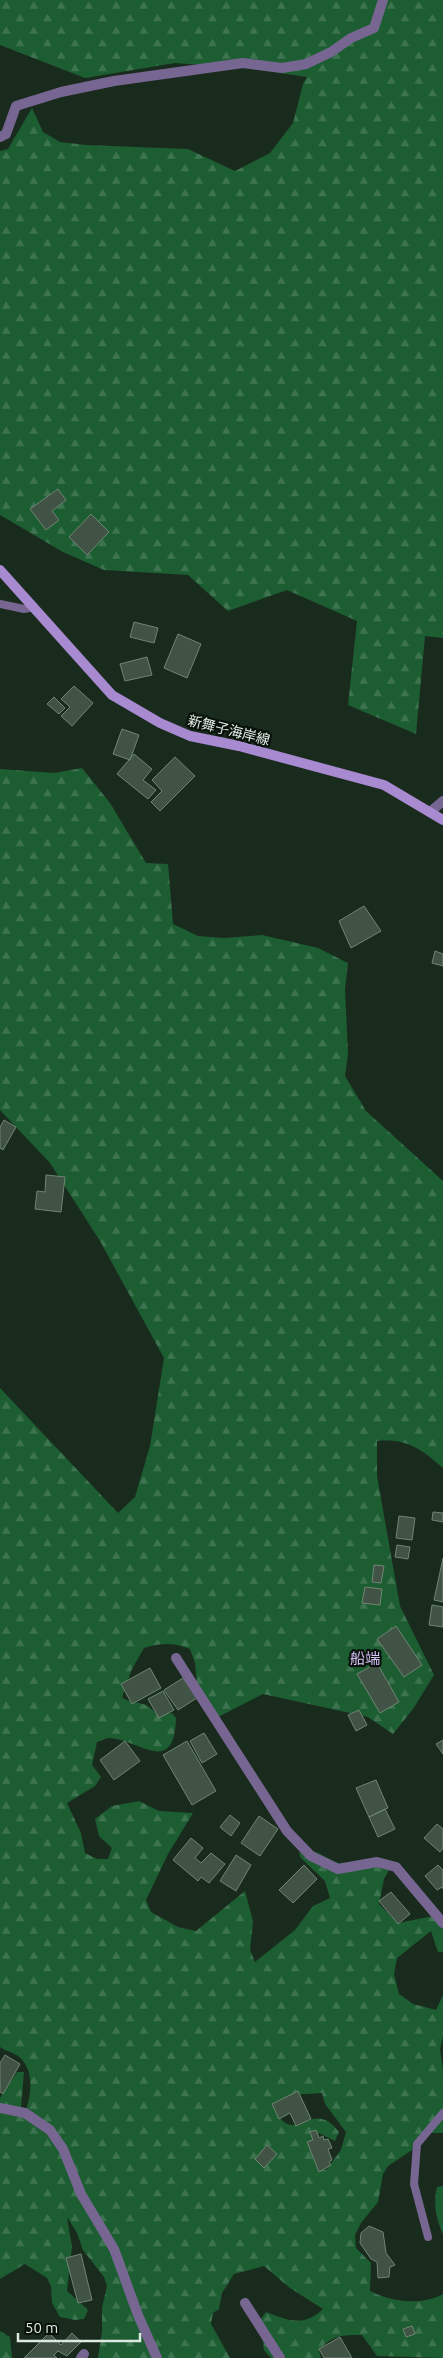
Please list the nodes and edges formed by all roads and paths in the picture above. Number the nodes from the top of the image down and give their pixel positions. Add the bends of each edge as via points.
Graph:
1 (382, 0) edge
2 (0, 137) edge
3 (0, 570) edge
4 (0, 604) edge
5 (34, 607) junction
6 (443, 801) edge
7 (430, 812) junction
8 (443, 820) edge
9 (176, 1658) dead end
10 (443, 1923) edge
11 (0, 2108) edge
12 (443, 2113) edge
13 (428, 2237) dead end
14 (245, 2303) dead end
15 (157, 2358) edge
16 (280, 2358) edge

1 - 2 street via 374,28 306,64 282,68 243,63 114,81 62,92 16,106 6,134
3 - 5 main road, 新舞子海岸線
4 - 5 lane via 24,609
5 - 7 main road, 新舞子海岸線 via 112,695 160,724 190,736 384,785
6 - 7 street
7 - 8 main road, 新舞子海岸線
9 - 10 street via 287,1831 311,1856 338,1869 377,1862 396,1867
11 - 15 street via 25,2113 50,2130 63,2149 81,2194 114,2249
12 - 13 lane via 417,2144 414,2184
14 - 16 street

